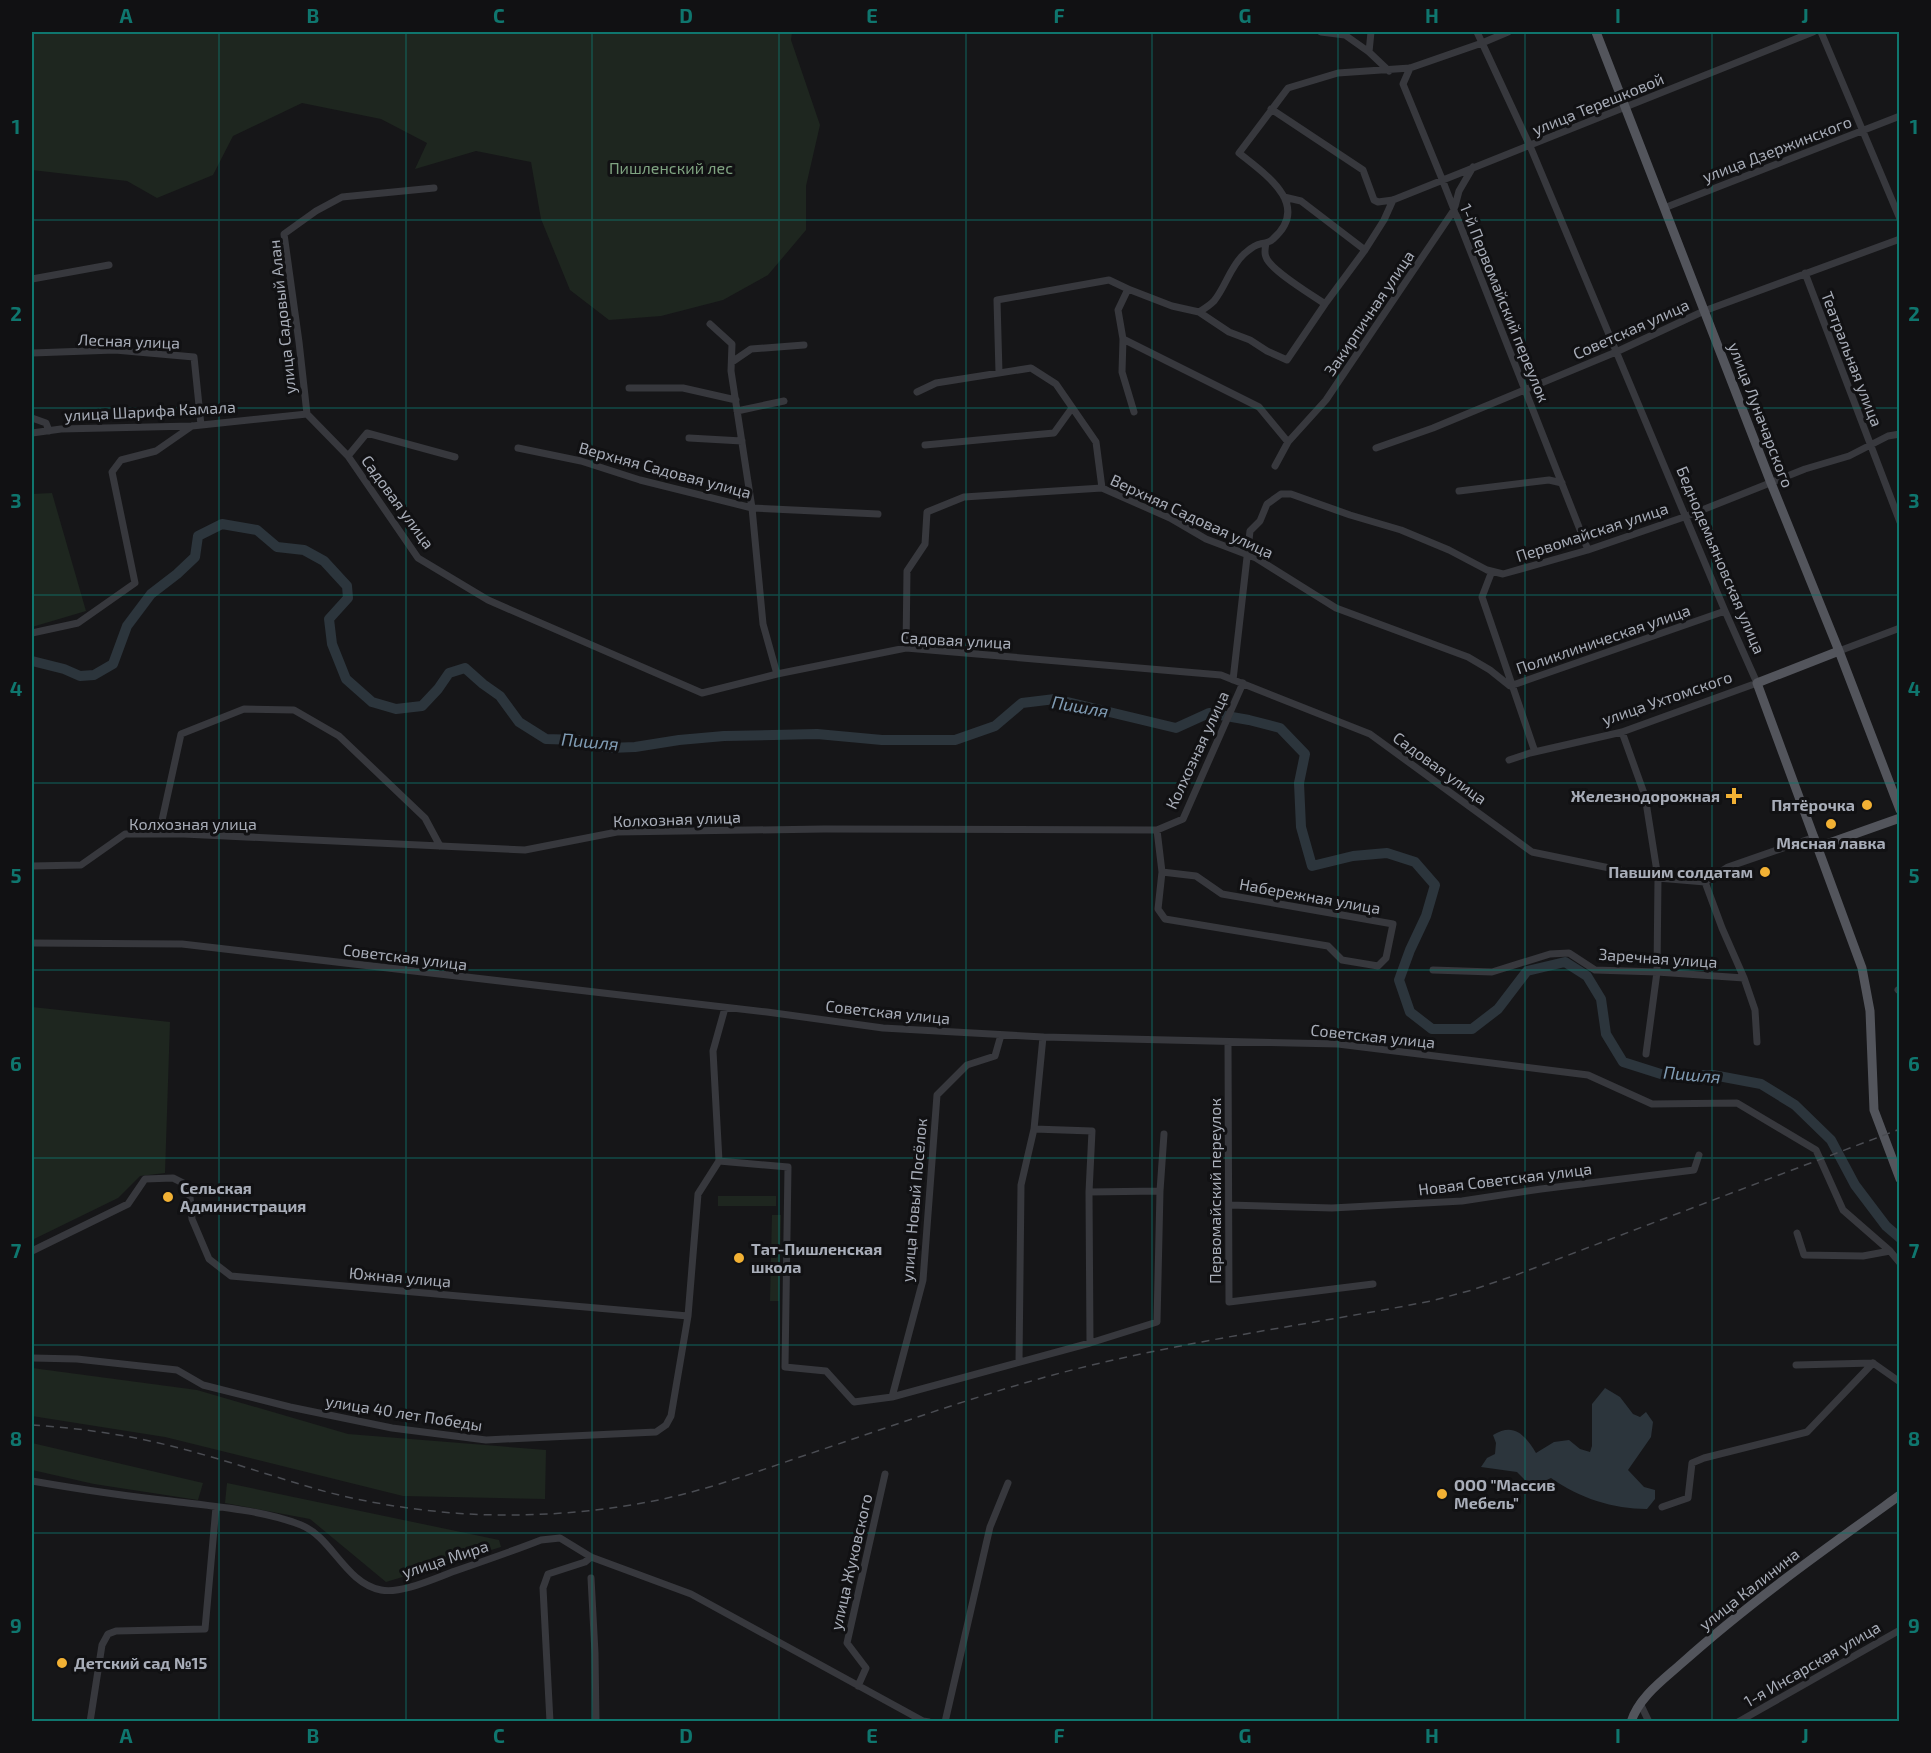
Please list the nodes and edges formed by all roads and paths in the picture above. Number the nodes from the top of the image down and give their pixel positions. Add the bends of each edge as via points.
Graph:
1 (1321, 32) edge
2 (1371, 32) edge
3 (1477, 32) edge
4 (1508, 32) edge
5 (1596, 32) edge
6 (1813, 32) edge
7 (1821, 32) edge
8 (1482, 43) junction
9 (1369, 51) junction
10 (1410, 68) junction
11 (1389, 71) junction
12 (1625, 106) junction
13 (1271, 109) junction
14 (1899, 116) edge
15 (1862, 130) junction
16 (1530, 146) junction
17 (1473, 167) junction
18 (1442, 179) junction
19 (434, 188) dead end
20 (1284, 197) junction
21 (1394, 200) junction
22 (1664, 208) junction
23 (1454, 210) junction
24 (1899, 219) edge
25 (1899, 239) edge
26 (1266, 243) junction
27 (1365, 250) junction
28 (109, 265) dead end
29 (1805, 273) junction
30 (32, 279) edge
31 (1128, 289) junction
32 (1325, 304) junction
33 (1704, 310) junction
34 (1199, 312) junction
35 (710, 324) dead end
36 (1123, 339) junction
37 (804, 345) dead end
38 (1616, 352) junction
39 (32, 353) edge
40 (732, 362) junction
41 (999, 373) junction
42 (629, 388) dead end
43 (1525, 390) junction
44 (917, 392) dead end
45 (736, 400) junction
46 (784, 401) dead end
47 (1072, 408) junction
48 (737, 411) junction
49 (1134, 412) dead end
50 (307, 414) junction
51 (32, 418) edge
52 (201, 425) junction
53 (192, 426) junction
54 (49, 430) junction
55 (32, 434) edge
56 (1899, 434) edge
57 (689, 438) dead end
58 (742, 441) junction
59 (1288, 442) junction
60 (925, 445) dead end
61 (1871, 446) junction
62 (518, 448) dead end
63 (1376, 448) dead end
64 (348, 456) junction
65 (455, 457) dead end
66 (1275, 466) dead end
67 (1563, 483) junction
68 (1771, 483) junction
69 (1102, 488) junction
70 (1459, 491) dead end
71 (752, 508) junction
72 (878, 514) dead end
73 (1687, 516) junction
74 (1899, 522) edge
75 (1588, 550) junction
76 (1248, 554) junction
77 (1492, 571) junction
78 (1298, 583) joint
79 (1725, 611) junction
80 (1899, 628) edge
81 (32, 633) edge
82 (906, 648) junction
83 (1839, 651) junction
84 (777, 674) junction
85 (1233, 680) junction
86 (1243, 683) junction
87 (1757, 683) junction
88 (1513, 685) junction
89 (1622, 732) junction
90 (1535, 752) junction
91 (1509, 760) dead end
92 (1899, 810) edge
93 (1899, 818) edge
94 (1157, 830) junction
95 (159, 834) junction
96 (1815, 837) junction
97 (440, 846) junction
98 (1818, 848) junction
99 (32, 866) edge
100 (1162, 872) junction
101 (1658, 878) junction
102 (1705, 882) junction
103 (32, 943) edge
104 (1433, 970) dead end
105 (1657, 972) junction
106 (1744, 978) junction
107 (725, 1008) junction
108 (1001, 1035) junction
109 (1043, 1037) junction
110 (1228, 1042) junction
111 (1757, 1042) dead end
112 (1646, 1054) dead end
113 (1034, 1129) junction
114 (1164, 1134) dead end
115 (1699, 1155) dead end
116 (719, 1161) junction
117 (1899, 1179) edge
118 (1160, 1191) junction
119 (1089, 1192) junction
120 (1229, 1205) junction
121 (1797, 1233) dead end
122 (32, 1251) edge
123 (1890, 1251) junction
124 (1899, 1263) edge
125 (1373, 1284) dead end
126 (688, 1316) junction
127 (1090, 1343) junction
128 (32, 1358) edge
129 (1019, 1362) junction
130 (1873, 1363) junction
131 (1796, 1365) dead end
132 (1899, 1382) edge
133 (892, 1397) junction
134 (885, 1474) dead end
135 (32, 1481) edge
136 (1008, 1483) dead end
137 (1899, 1495) edge
138 (216, 1507) junction
139 (1662, 1507) dead end
140 (591, 1557) junction
141 (591, 1578) dead end
142 (1899, 1630) edge
143 (858, 1686) junction
144 (1640, 1703) junction
145 (90, 1722) edge
146 (550, 1722) edge
147 (596, 1722) edge
148 (929, 1722) edge
149 (945, 1722) edge
150 (1631, 1722) edge
151 (1649, 1722) edge
152 (1738, 1722) edge

1 - 9 street via 1345,35
2 - 9 street
3 - 8 street, Беднодемьяновская улица
4 - 8 street
5 - 12 main road, улица Луначарского
6 - 12 street, улица Терешковой
7 - 15 street
8 - 10 street
8 - 16 street, Беднодемьяновская улица
9 - 11 street
10 - 11 street
10 - 18 street, 1-й Первомайский переулок via 1403,84
11 - 13 street via 1338,73 1288,88
12 - 16 street, улица Терешковой
12 - 22 main road, улица Луначарского
13 - 20 street via 1239,153 1269,178
13 - 21 street via 1363,170 1374,200
14 - 15 street, улица Дзержинского
15 - 22 street, улица Дзержинского
15 - 24 street
16 - 17 street, улица Терешковой
16 - 38 street, Беднодемьяновская улица
17 - 18 street, улица Терешковой
17 - 23 street, Закирпичная улица via 1459,191
18 - 21 street, улица Терешковой
18 - 23 street, 1-й Первомайский переулок
19 - 50 street, улица Садовый Алан via 342,197 284,234
20 - 26 street via 1289,217 1273,240
20 - 27 street via 1301,201
21 - 27 street
22 - 33 main road, улица Луначарского
23 - 43 street, 1-й Первомайский переулок
23 - 59 street, Закирпичная улица via 1326,399
25 - 29 street, Советская улица
26 - 32 street via 1266,259 1273,268
26 - 34 street via 1243,255 1220,292
27 - 32 street
28 - 30 street
29 - 33 street, Советская улица
29 - 61 street, Театральная улица
31 - 34 street
31 - 36 street via 1118,310
31 - 41 street via 1109,280 997,300
32 - 34 street via 1287,360 1229,332
33 - 38 street, Советская улица
33 - 68 main road, улица Луначарского
35 - 40 street via 732,344
36 - 49 street via 1122,372
36 - 59 street via 1260,407
37 - 40 street via 751,349
38 - 43 street, Советская улица
38 - 73 street, Беднодемьяновская улица
39 - 52 street, Лесная улица via 115,350 194,357
40 - 45 street
41 - 44 street via 936,383
41 - 47 street via 1031,368 1056,384
42 - 45 street via 683,388
43 - 63 street, Советская улица
43 - 67 street, 1-й Первомайский переулок
45 - 48 street
46 - 48 street
47 - 60 street via 1054,433
47 - 69 street via 1096,442
48 - 58 street
50 - 52 street, улица Шарифа Камала
50 - 64 street, Садовая улица
51 - 54 street via 46,423
52 - 53 street, улица Шарифа Камала
53 - 54 street, улица Шарифа Камала
53 - 81 street via 156,451 121,460 112,472 135,582 78,623
54 - 55 street, улица Шарифа Камала
56 - 61 street, Первомайская улица
57 - 58 street
58 - 71 street
59 - 66 street, Закирпичная улица
61 - 68 street, Первомайская улица
61 - 74 street, Театральная улица
62 - 71 street, Верхняя Садовая улица via 581,461
64 - 65 street via 368,434
64 - 84 street, Садовая улица via 418,558 488,600 702,693
67 - 70 street via 1549,480
67 - 75 street, 1-й Первомайский переулок
68 - 73 street, Первомайская улица
68 - 83 main road, улица Луначарского
69 - 76 street, Верхняя Садовая улица via 1170,518 1206,539
69 - 82 street, Верхняя Садовая улица via 964,497 927,512 925,544 908,571
71 - 72 street, Верхняя Садовая улица
71 - 84 street via 763,624
73 - 75 street, Первомайская улица
73 - 79 street, Беднодемьяновская улица
75 - 77 street, Первомайская улица via 1503,574
76 - 77 street via 1250,531 1260,521 1267,504 1281,494 1291,494 1401,530
76 - 78 street, Верхняя Садовая улица
76 - 85 street
77 - 88 street via 1482,597
78 - 88 street, Поликлиническая улица via 1336,608 1468,657
79 - 87 street, Беднодемьяновская улица
79 - 88 street, Поликлиническая улица
80 - 83 street, улица Ухтомского
82 - 84 street, Садовая улица
82 - 85 street, Садовая улица via 1221,675
83 - 87 main road, улица Ухтомского
83 - 92 main road, улица Луначарского
85 - 86 street, Садовая улица
86 - 94 street, Колхозная улица via 1183,819
86 - 101 street, Садовая улица via 1370,734 1532,852
87 - 89 street, улица Ухтомского
87 - 96 main road, Беднодемьяновская улица
88 - 90 street
89 - 90 street, улица Ухтомского
89 - 101 street via 1646,796
90 - 91 street, улица Ухтомского
93 - 98 main road
94 - 97 street, Колхозная улица via 618,832 525,850
94 - 100 street
95 - 97 street, Колхозная улица
95 - 97 street via 181,734 244,709 294,710 339,736 425,818
95 - 99 street, Колхозная улица via 125,834 81,865
96 - 98 main road, Беднодемьяновская улица
96 - 102 street via 1728,867
98 - 117 main road, Беднодемьяновская улица via 1862,968 1870,1011 1876,1118
100 - 100 street, Набережная улица via 1196,876 1222,894 1393,924 1386,958 1378,966 1342,960 1328,946 1165,919 1158,909
101 - 102 street, Садовая улица
101 - 105 street
102 - 106 street
103 - 107 street, Советская улица via 182,944
104 - 105 street, Заречная улица via 1492,972 1550,954 1569,953 1594,970
105 - 106 street, Заречная улица
105 - 112 street
106 - 111 street via 1755,1010
107 - 108 street, Советская улица via 883,1028
107 - 116 street via 713,1051
108 - 109 street, Советская улица
108 - 133 street, улица Новый Посёлок via 995,1056 967,1065 937,1095 923,1280
109 - 110 street, Советская улица
109 - 113 street
110 - 120 street, Первомайский переулок
110 - 123 street, Советская улица via 1350,1045 1588,1075 1652,1104 1737,1103 1816,1150 1843,1210
113 - 119 street via 1092,1131
113 - 129 street via 1021,1185
114 - 118 street
115 - 120 street, Новая Советская улица via 1694,1170 1462,1202 1332,1208
116 - 126 street, улица 40 лет Победы via 698,1194
116 - 133 street via 788,1167 785,1366 826,1371 854,1402
118 - 119 street
118 - 127 street via 1157,1322
119 - 127 street
120 - 125 street, Первомайский переулок via 1229,1302
121 - 123 street via 1804,1255 1863,1256
122 - 126 street, Южная улица via 129,1204 145,1179 172,1178 189,1186 192,1219 209,1259 231,1276
123 - 124 street
126 - 128 street, улица 40 лет Победы via 671,1416 656,1432 486,1440 392,1428 290,1407 203,1385 177,1370
127 - 129 street
129 - 133 street
130 - 131 street
130 - 132 street
130 - 139 street via 1807,1432 1692,1463 1688,1498
134 - 143 street, улица Жуковского via 847,1642 866,1668
135 - 138 street, улица Мира
136 - 149 street via 990,1527
137 - 144 main road, улица Калинина via 1744,1610
138 - 140 street, улица Мира via 303,1525 356,1578 383,1590 417,1585 541,1540 560,1538
138 - 145 street via 205,1629 108,1634 102,1645
140 - 143 street, улица Мира via 691,1594
140 - 146 street via 548,1574 543,1588
141 - 147 street
142 - 152 street, 1-я Инсарская улица
143 - 148 street, улица Мира
144 - 150 main road, улица Калинина
144 - 151 street

